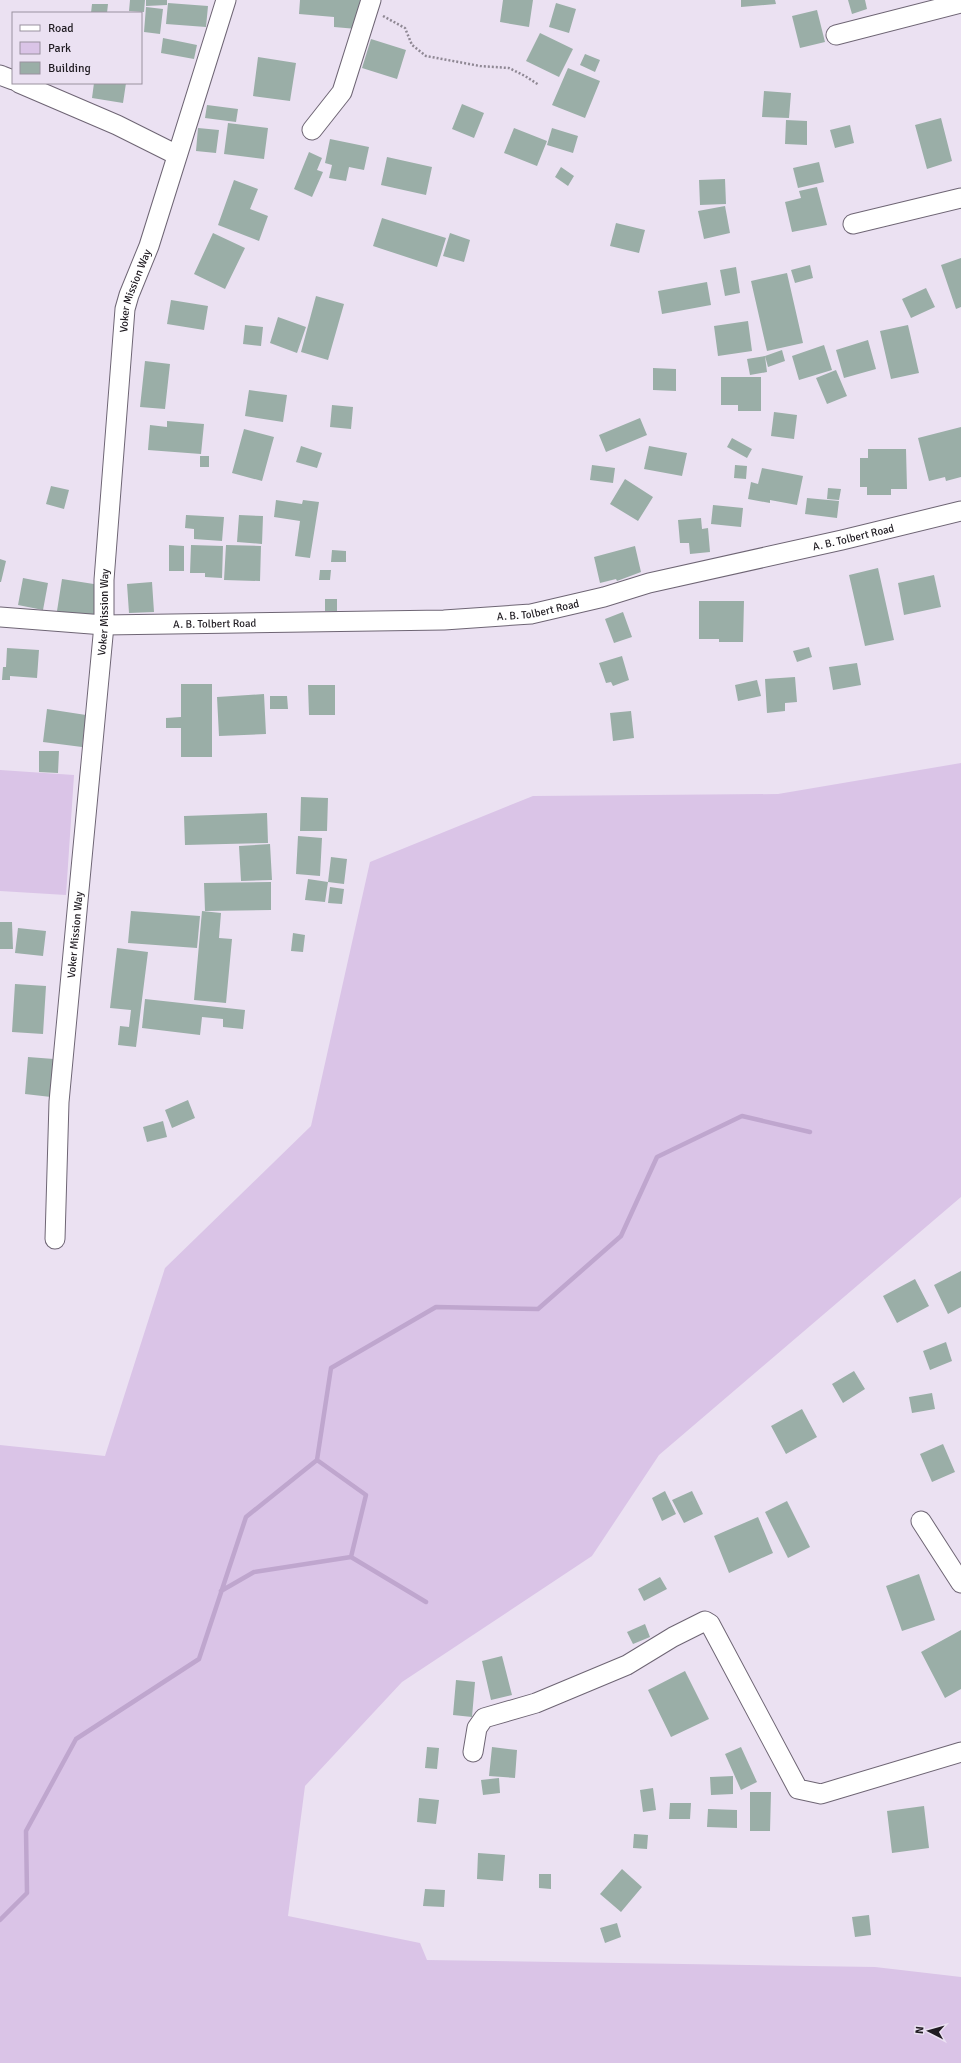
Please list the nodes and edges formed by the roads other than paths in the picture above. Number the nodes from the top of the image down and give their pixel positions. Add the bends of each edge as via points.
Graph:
1 (226, 0) edge
2 (961, 3) edge
3 (370, 4) edge
4 (836, 35) dead end
5 (0, 76) edge
6 (12, 80) edge
7 (21, 84) edge
8 (312, 130) dead end
9 (177, 155) junction
10 (961, 198) edge
11 (853, 224) dead end
12 (961, 511) edge
13 (0, 617) edge
14 (104, 625) junction
15 (55, 1239) dead end
16 (921, 1521) dead end
17 (961, 1583) edge
18 (473, 1752) dead end
19 (961, 1752) edge

1 - 9 street, Voker Mission Way
2 - 4 street
3 - 8 street via 342,92
5 - 6 street
7 - 9 street via 117,125
9 - 14 street, Voker Mission Way via 149,246 125,309 104,580
10 - 11 street
12 - 14 street, A. B. Tolbert Road via 649,583 604,597 531,614 444,620
13 - 14 street, A. B. Tolbert Road
14 - 15 street, Voker Mission Way via 58,1102
16 - 17 street
18 - 19 street via 477,1728 484,1718 536,1703 627,1666 673,1637 705,1621 710,1624 798,1789 821,1794

